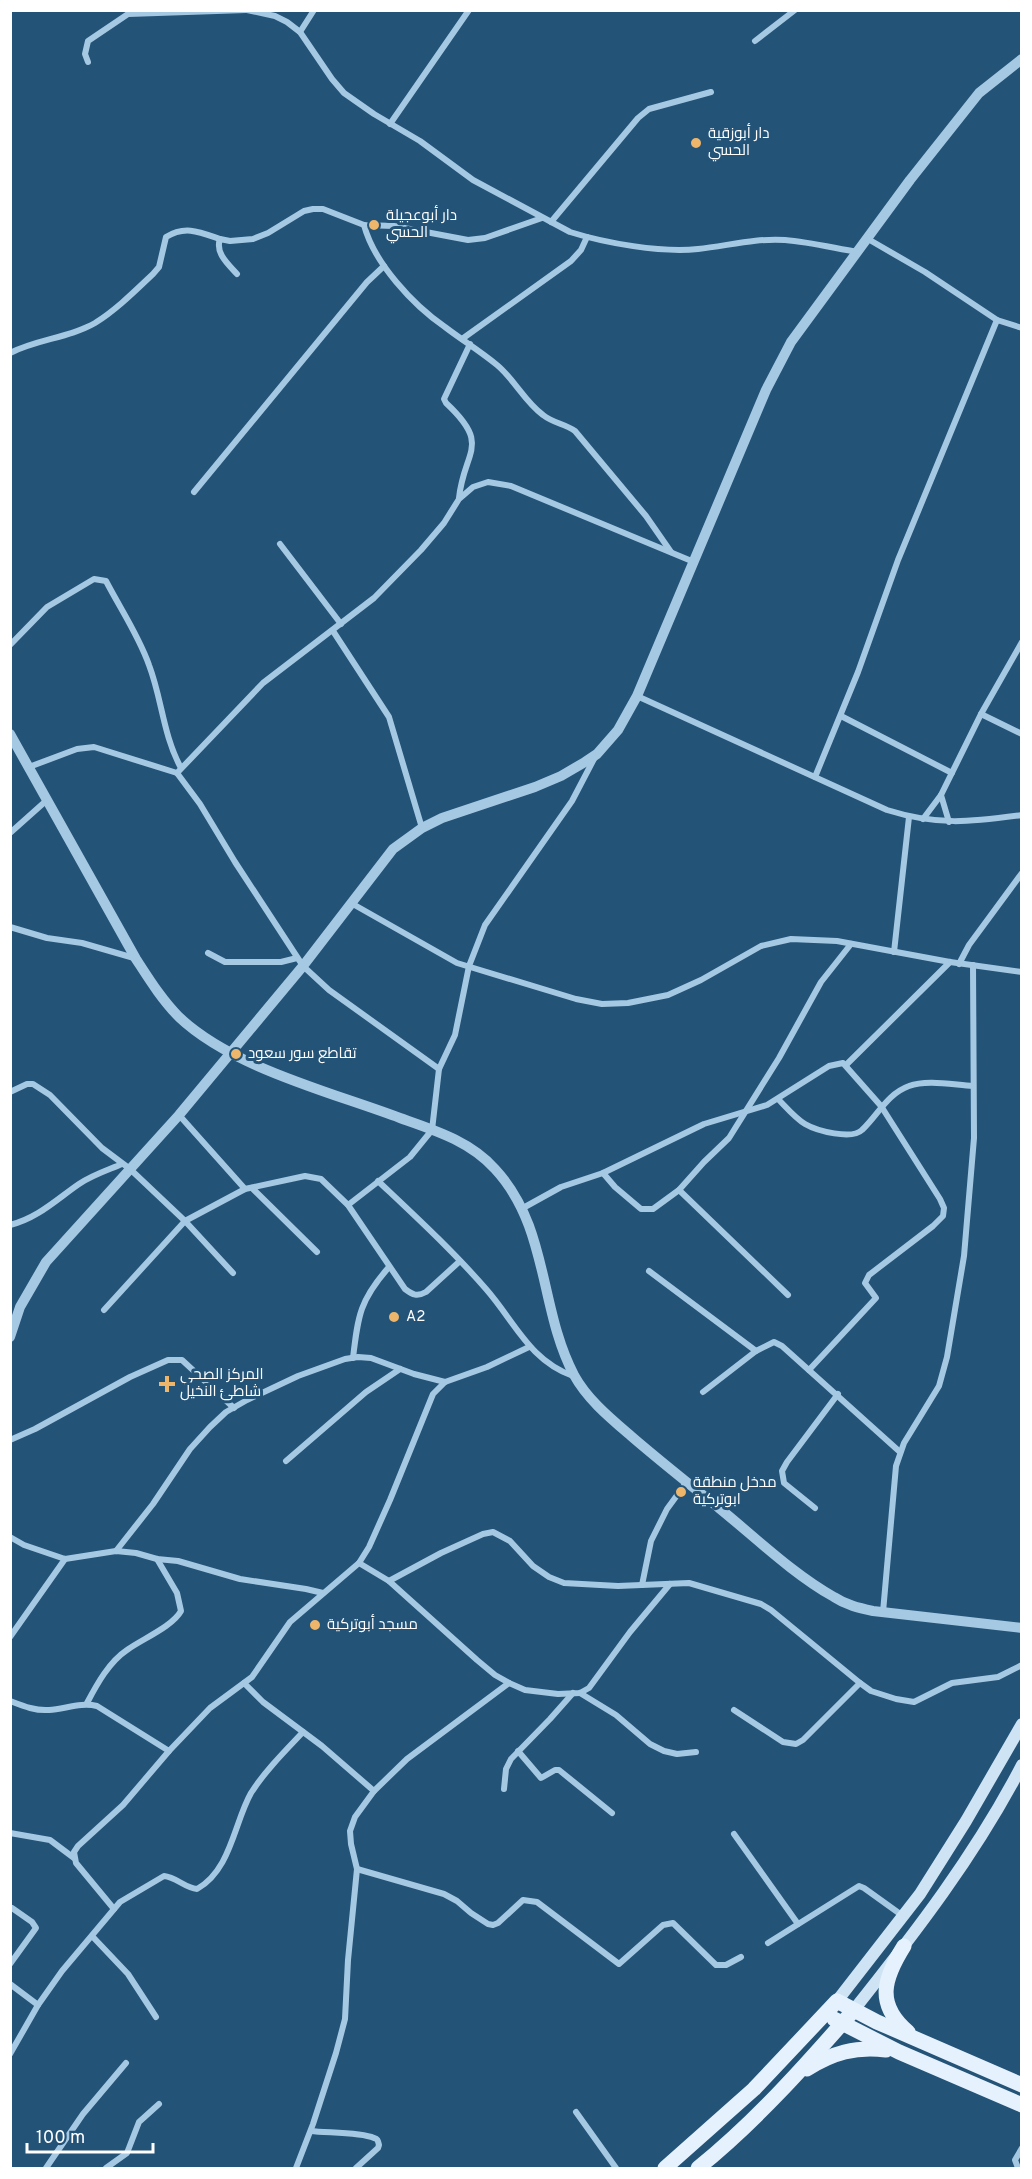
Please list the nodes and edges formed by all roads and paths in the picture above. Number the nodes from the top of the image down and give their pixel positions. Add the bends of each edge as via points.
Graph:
1 (247, 10) edge
2 (314, 10) edge
3 (469, 10) edge
4 (795, 10) edge
5 (127, 12) edge
6 (300, 32) junction
7 (754, 41) dead end
8 (1022, 59) edge
9 (88, 62) dead end
10 (711, 92) dead end
11 (390, 124) junction
12 (542, 218) junction
13 (551, 222) junction
14 (364, 225) junction
15 (587, 237) junction
16 (220, 239) junction
17 (868, 239) junction
18 (859, 252) junction
19 (384, 266) junction
20 (237, 274) dead end
21 (997, 320) junction
22 (1022, 328) edge
23 (462, 339) junction
24 (470, 344) junction
25 (10, 353) edge
26 (194, 492) dead end
27 (459, 499) junction
28 (279, 544) dead end
29 (671, 553) junction
30 (694, 562) junction
31 (341, 624) junction
32 (333, 631) junction
33 (1022, 642) edge
34 (10, 645) edge
35 (637, 696) junction
36 (981, 714) junction
37 (841, 716) junction
38 (10, 734) edge
39 (1022, 734) edge
40 (597, 754) junction
41 (29, 767) junction
42 (179, 770) junction
43 (952, 773) junction
44 (815, 777) junction
45 (940, 795) junction
46 (47, 800) junction
47 (1022, 814) edge
48 (909, 817) junction
49 (923, 819) junction
50 (949, 822) junction
51 (422, 828) junction
52 (10, 833) edge
53 (1022, 873) edge
54 (350, 903) junction
55 (10, 927) edge
56 (851, 944) junction
57 (894, 952) junction
58 (208, 953) dead end
59 (136, 959) junction
60 (300, 962) junction
61 (950, 962) junction
62 (959, 964) junction
63 (973, 965) junction
64 (469, 966) junction
65 (1022, 972) edge
66 (230, 1053) junction
67 (846, 1065) junction
68 (439, 1069) junction
69 (973, 1086) junction
70 (10, 1092) edge
71 (778, 1099) junction
72 (881, 1106) junction
73 (179, 1114) junction
74 (744, 1114) junction
75 (432, 1130) junction
76 (126, 1166) junction
77 (603, 1173) junction
78 (378, 1181) junction
79 (248, 1188) junction
80 (679, 1190) junction
81 (348, 1205) junction
82 (524, 1208) junction
83 (185, 1221) junction
84 (10, 1225) edge
85 (317, 1252) dead end
86 (460, 1261) junction
87 (389, 1267) junction
88 (649, 1271) dead end
89 (233, 1273) dead end
90 (788, 1295) dead end
91 (104, 1310) dead end
92 (10, 1337) edge
93 (529, 1347) junction
94 (756, 1351) junction
95 (353, 1358) junction
96 (400, 1369) junction
97 (809, 1370) junction
98 (575, 1377) junction
99 (445, 1382) junction
100 (703, 1392) dead end
101 (838, 1394) junction
102 (234, 1408) junction
103 (10, 1440) edge
104 (900, 1452) junction
105 (286, 1461) dead end
106 (686, 1483) junction
107 (815, 1508) dead end
108 (10, 1537) edge
109 (116, 1551) junction
110 (64, 1559) junction
111 (157, 1559) junction
112 (359, 1563) junction
113 (390, 1581) junction
114 (670, 1584) junction
115 (642, 1585) junction
116 (323, 1593) junction
117 (883, 1613) junction
118 (1022, 1628) edge
119 (10, 1637) edge
120 (1022, 1665) edge
121 (244, 1683) junction
122 (509, 1683) junction
123 (860, 1683) junction
124 (577, 1693) junction
125 (10, 1701) edge
126 (87, 1703) junction
127 (734, 1710) dead end
128 (1022, 1724) edge
129 (303, 1732) junction
130 (169, 1751) junction
131 (518, 1751) junction
132 (696, 1752) dead end
133 (1022, 1765) edge
134 (504, 1789) dead end
135 (374, 1791) junction
136 (612, 1813) dead end
137 (10, 1833) edge
138 (734, 1834) dead end
139 (74, 1858) junction
140 (357, 1869) junction
141 (12, 1908) dead end
142 (114, 1909) junction
143 (903, 1916) junction
144 (798, 1924) junction
145 (92, 1936) junction
146 (768, 1943) dead end
147 (904, 1946) junction
148 (741, 1957) dead end
149 (10, 1964) edge
150 (10, 1984) edge
151 (837, 2001) junction
152 (38, 2005) junction
153 (853, 2011) junction
154 (826, 2015) junction
155 (156, 2017) dead end
156 (842, 2024) junction
157 (917, 2040) junction
158 (899, 2052) junction
159 (10, 2054) edge
160 (126, 2063) dead end
161 (794, 2076) junction
162 (1022, 2085) edge
163 (159, 2104) dead end
164 (1022, 2106) edge
165 (576, 2112) dead end
166 (311, 2131) junction
167 (1022, 2148) edge
168 (46, 2169) edge
169 (106, 2169) edge
170 (296, 2169) edge
171 (356, 2169) edge
172 (616, 2169) edge
173 (665, 2169) edge
174 (698, 2169) edge
175 (1018, 2169) edge

1 - 5 street
1 - 6 street via 275,16
2 - 6 street
3 - 11 street
4 - 7 street
5 - 9 street via 88,41
6 - 11 street via 344,93
8 - 17 street via 979,93
10 - 13 street via 649,110 638,118
11 - 12 street via 446,158 473,180
12 - 13 street
12 - 14 street via 468,240 394,226
13 - 15 street
14 - 16 street via 324,209 312,209 253,239
14 - 19 street via 368,241
15 - 18 street via 672,250 785,240
15 - 23 street via 571,261
16 - 20 street via 220,253
16 - 25 street via 193,230 177,231 166,237 159,267 153,274 94,323
17 - 18 street
17 - 21 street
18 - 30 street via 791,342 766,390
19 - 23 street via 416,302
19 - 26 street
21 - 22 street
21 - 37 street via 898,560
23 - 24 street
24 - 27 street via 444,399 467,426 473,446 461,479
24 - 29 street via 499,366 541,414 575,431 646,516
27 - 29 street via 473,487 488,482 511,486
27 - 31 street via 421,550 374,598
28 - 31 street
29 - 30 street
30 - 35 street
31 - 32 street
32 - 42 street via 263,683
32 - 51 street via 389,717
33 - 36 street
34 - 42 street via 60,598 94,579 106,581 149,663 164,728
35 - 40 street via 618,730
35 - 44 street
36 - 39 street
36 - 43 street
37 - 43 street
37 - 44 street
38 - 41 street
40 - 51 street via 561,776
40 - 64 street via 576,794 485,925
41 - 42 street via 77,749 94,747
41 - 46 street
42 - 60 street
43 - 45 street
44 - 48 street
45 - 49 street
45 - 50 street
46 - 52 street
46 - 59 street
47 - 50 street
48 - 49 street
48 - 57 street
49 - 50 street
51 - 54 street via 393,849
53 - 62 street
54 - 60 street
54 - 64 street via 448,959
55 - 59 street
56 - 57 street
56 - 64 street via 814,939 774,942 668,995 616,1004 576,999
56 - 74 street via 821,982
57 - 61 street
58 - 60 street via 225,962
59 - 66 street via 178,1016
60 - 66 street
60 - 68 street via 329,990
61 - 62 street
61 - 67 street
62 - 63 street
63 - 65 street
63 - 69 street
64 - 68 street via 455,1035
66 - 73 street
66 - 75 street
67 - 71 street via 829,1066
67 - 72 street
68 - 75 street
69 - 72 street via 910,1085
69 - 104 street via 968,1216 947,1358 939,1386
70 - 76 street via 27,1084 38,1086
71 - 72 street via 805,1124 831,1133 861,1132
71 - 74 street
72 - 97 street via 940,1199 943,1216 869,1275 865,1283 876,1298
73 - 76 street
73 - 79 street
74 - 77 street via 704,1124
74 - 80 street via 729,1138
75 - 78 street via 410,1157
75 - 82 street via 477,1152 509,1184
76 - 83 street
76 - 84 street via 81,1182 51,1206
76 - 92 street via 46,1262 20,1307
77 - 80 street via 641,1209 653,1209
77 - 82 street via 561,1187
78 - 81 street
78 - 86 street
79 - 81 street via 313,1176
79 - 83 street
79 - 85 street
80 - 90 street
81 - 87 street
82 - 98 street via 556,1325
83 - 89 street
83 - 91 street
86 - 87 street via 420,1295 405,1289
86 - 93 street via 488,1290
87 - 95 street via 365,1298
88 - 94 street
93 - 98 street via 543,1360
93 - 99 street
94 - 97 street via 774,1342
94 - 100 street
95 - 96 street via 371,1358
95 - 102 street via 298,1376
96 - 99 street
96 - 105 street via 366,1392
97 - 101 street
98 - 106 street via 615,1423
99 - 112 street via 434,1394
101 - 104 street
101 - 107 street via 782,1471 784,1483
102 - 103 street via 182,1360 168,1360
102 - 109 street via 190,1449
104 - 117 street
106 - 115 street via 651,1540
106 - 117 street via 818,1587 845,1603
108 - 110 street
109 - 110 street
109 - 111 street
110 - 119 street
111 - 116 street
111 - 126 street via 177,1593 181,1611 171,1622 124,1651
112 - 113 street
112 - 116 street
113 - 115 street via 441,1553 493,1532 510,1541 541,1571 564,1583
113 - 122 street via 477,1660
114 - 115 street
114 - 123 street via 703,1586 760,1604
114 - 124 street via 589,1688
116 - 121 street via 290,1622 261,1666
117 - 118 street
120 - 123 street via 998,1677 952,1683 914,1702 871,1691
121 - 129 street
121 - 130 street via 210,1708
122 - 124 street via 558,1694
122 - 135 street via 407,1759
123 - 127 street via 796,1744 783,1742
124 - 131 street
124 - 132 street via 616,1715 664,1752
125 - 126 street via 40,1710
126 - 130 street
128 - 143 main road via 966,1821
129 - 135 street
129 - 142 street via 251,1794 212,1877 197,1889 164,1876
130 - 139 street via 123,1805 78,1846
131 - 134 street via 506,1769
131 - 136 street via 541,1778 559,1770
133 - 147 main road via 980,1837
135 - 140 street via 350,1831
137 - 139 street via 50,1840
138 - 144 street
139 - 142 street
140 - 148 street via 444,1894 488,1924 498,1923 523,1900 537,1902 619,1964 670,1923 716,1965 726,1965
140 - 166 street via 345,2019
141 - 149 street via 36,1928
142 - 145 street
143 - 144 street via 859,1886
143 - 151 main road
144 - 146 street
145 - 152 street
145 - 155 street via 128,1974
147 - 153 main road
147 - 157 main road via 888,1974 887,2003 893,2016
150 - 152 street
151 - 153 main road
151 - 154 main road
152 - 159 street
153 - 156 main road
153 - 157 main road
154 - 156 main road
154 - 173 main road via 754,2089
156 - 158 main road
156 - 161 main road
157 - 162 main road
158 - 161 main road via 853,2049 825,2058
158 - 164 main road
160 - 168 street via 83,2114
161 - 174 main road
163 - 169 street via 139,2122 127,2153
165 - 172 street
166 - 170 street
166 - 171 street via 377,2140 378,2148
167 - 175 street via 1015,2160

